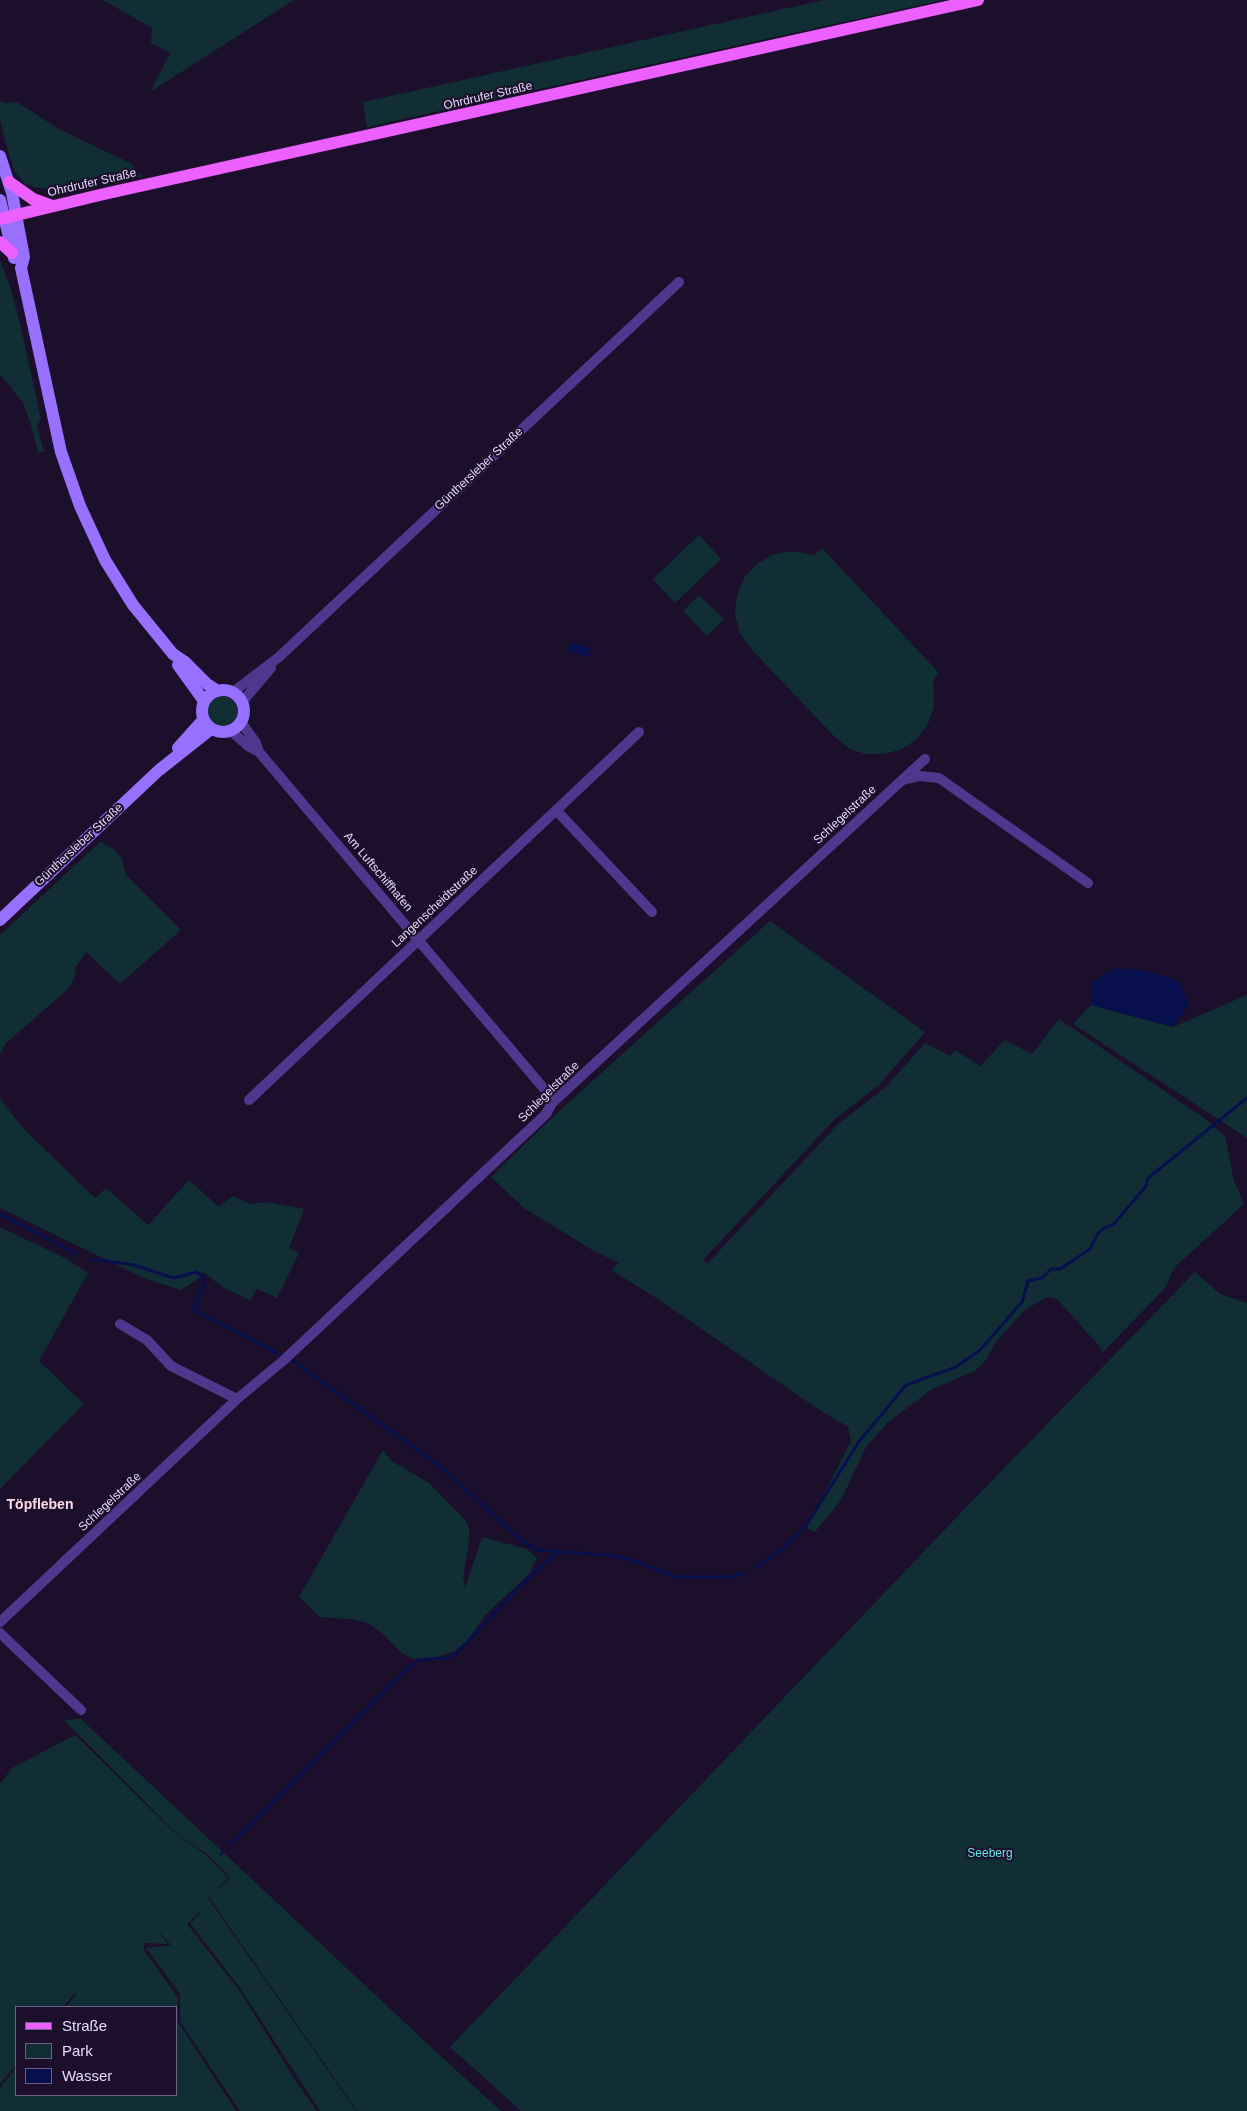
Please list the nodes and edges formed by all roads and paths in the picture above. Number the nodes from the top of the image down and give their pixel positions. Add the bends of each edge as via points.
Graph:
1 (978, 0) edge
2 (0, 156) edge
3 (9, 182) junction
4 (0, 200) edge
5 (52, 206) junction
6 (7, 217) edge
7 (0, 242) edge
8 (12, 253) junction
9 (21, 268) junction
10 (679, 282) dead end
11 (173, 654) junction
12 (279, 657) junction
13 (218, 690) junction
14 (232, 692) junction
15 (204, 701) junction
16 (242, 702) junction
17 (207, 724) junction
18 (236, 726) junction
19 (639, 732) dead end
20 (925, 758) dead end
21 (901, 781) junction
22 (556, 810) junction
23 (1088, 883) dead end
24 (652, 912) dead end
25 (0, 920) edge
26 (419, 939) junction
27 (249, 1100) dead end
28 (552, 1103) junction
29 (120, 1324) dead end
30 (237, 1399) junction
31 (0, 1622) edge
32 (0, 1633) edge
33 (81, 1710) dead end

1 - 5 main road, Ohrdrufer Straße
2 - 3 main road
3 - 5 main road via 33,199
3 - 6 main road
4 - 6 main road
5 - 6 main road, Ohrdrufer Straße
6 - 8 main road
6 - 9 main road via 24,257
7 - 8 main road
8 - 9 main road
9 - 11 main road via 62,452 80,506 105,560 132,605
10 - 12 street, Günthersleber Straße
11 - 13 main road
11 - 15 main road
12 - 14 street, Günthersleber Straße
12 - 16 street, Günthersleber Straße
13 - 14 main road
13 - 15 main road
14 - 16 main road
15 - 17 main road via 202,714
16 - 18 main road via 244,715
17 - 18 main road via 221,732
17 - 25 main road, Günthersleber Straße
18 - 26 street, Am Luftschiffhafen via 248,746 259,752
19 - 22 street, Langenscheidtstraße
20 - 21 street, Schlegelstraße
21 - 23 street via 920,776 939,778
21 - 28 street, Schlegelstraße
22 - 24 street
22 - 26 street, Langenscheidtstraße
26 - 27 street, Langenscheidtstraße
26 - 28 street, Am Luftschiffhafen via 546,1091
28 - 30 street, Schlegelstraße via 532,1128 284,1360
29 - 30 street via 147,1340 171,1366
30 - 31 street, Schlegelstraße
32 - 33 street

